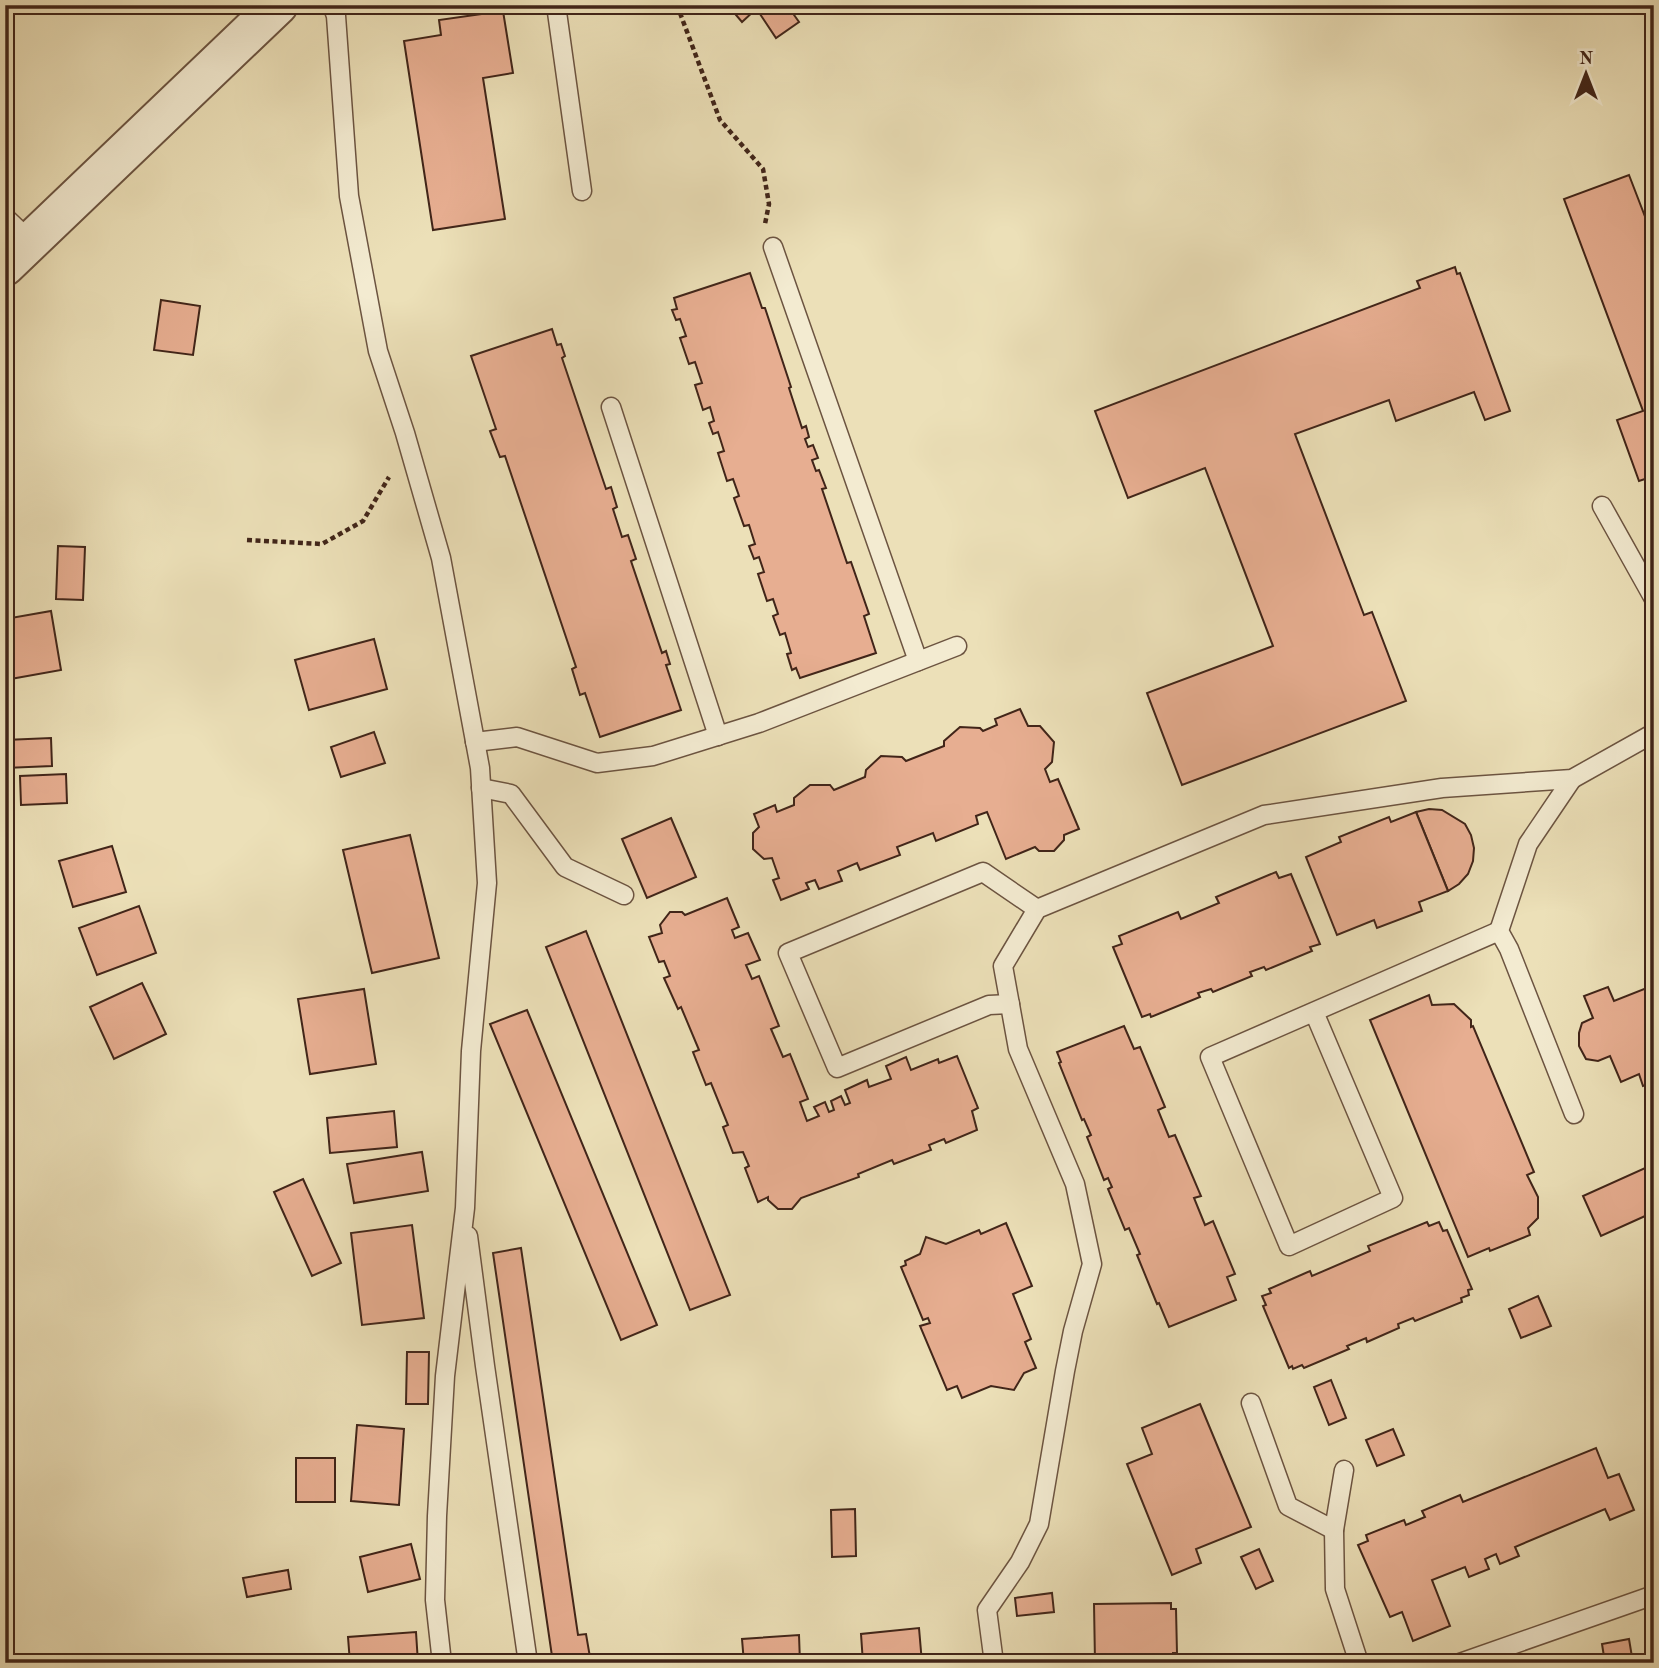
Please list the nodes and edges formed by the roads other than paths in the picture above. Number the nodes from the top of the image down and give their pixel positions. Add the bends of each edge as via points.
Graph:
1 (278, 5) edge
2 (332, 5) edge
3 (556, 5) edge
4 (582, 191) dead end
5 (13, 241) edge
6 (773, 247) road end
7 (611, 407) dead end
8 (1602, 506) dead end
9 (1654, 599) edge
10 (957, 646) dead end
11 (918, 661) junction
12 (1654, 733) edge
13 (718, 736) junction
14 (475, 741) junction
15 (1572, 779) junction
16 (481, 788) junction
17 (624, 895) dead end
18 (1037, 909) junction
19 (1499, 931) junction
20 (1010, 1004) junction
21 (1314, 1012) junction
22 (1574, 1114) dead end
23 (465, 1208) junction
24 (1251, 1403) dead end
25 (1344, 1471) dead end
26 (1334, 1530) junction
27 (1654, 1595) edge
28 (442, 1663) edge
29 (528, 1663) edge
30 (995, 1663) edge
31 (1359, 1663) edge
32 (1460, 1663) edge

1 - 5 street
2 - 14 lane via 349,196 377,351 441,558
3 - 4 lane
6 - 11 lane
7 - 13 lane
8 - 9 lane
10 - 11 lane
11 - 13 lane
12 - 15 lane
13 - 14 lane via 653,756 597,763 517,737
14 - 16 lane
15 - 18 lane via 1442,788 1264,815
15 - 19 lane via 1528,844
16 - 17 lane via 511,794 565,867
16 - 23 lane via 486,883 471,1051
18 - 20 lane via 1003,966
18 - 20 lane via 983,872 788,953 837,1068 989,1005
19 - 21 lane
19 - 22 lane
20 - 30 lane via 1018,1049 1075,1184 1092,1264 1073,1331 1039,1524 988,1610
21 - 21 lane via 1210,1057 1289,1246 1393,1198
23 - 28 lane via 445,1376 437,1516 435,1600
23 - 29 lane
24 - 26 lane via 1288,1506
25 - 26 lane
26 - 31 lane via 1335,1589
27 - 32 lane

